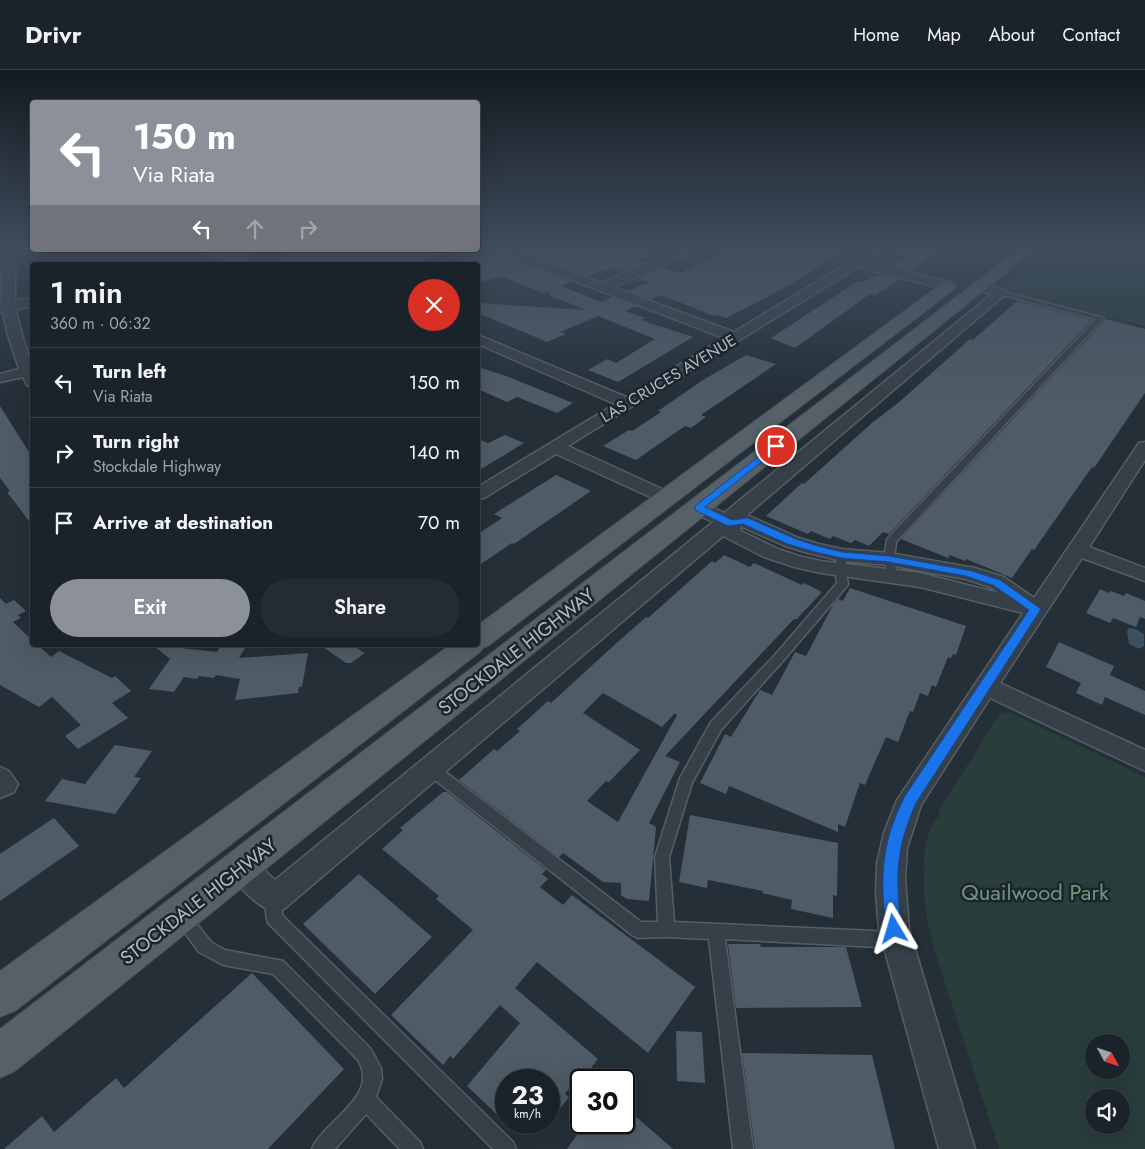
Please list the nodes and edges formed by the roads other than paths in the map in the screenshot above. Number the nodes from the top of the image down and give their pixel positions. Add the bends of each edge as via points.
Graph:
1 (627, 296) edge
2 (801, 296) edge
3 (934, 296) edge
4 (950, 296) edge
5 (979, 296) edge
6 (982, 296) edge
7 (1014, 296) edge
8 (30, 302) edge
9 (4, 307) edge
10 (916, 335) junction
11 (734, 337) junction
12 (480, 340) edge
13 (30, 373) edge
14 (30, 375) edge
15 (0, 378) edge
16 (627, 403) junction
17 (760, 427) junction
18 (555, 447) junction
19 (1144, 449) edge
20 (480, 493) edge
21 (666, 498) junction
22 (698, 508) junction
23 (729, 522) junction
24 (1077, 549) junction
25 (841, 562) junction
26 (891, 568) junction
27 (1145, 575) edge
28 (579, 601) junction
29 (1036, 609) junction
30 (480, 638) edge
31 (467, 647) edge
32 (986, 686) junction
33 (1145, 761) edge
34 (430, 768) junction
35 (241, 867) junction
36 (274, 898) junction
37 (180, 915) junction
38 (666, 929) junction
39 (716, 932) junction
40 (897, 940) junction
41 (0, 996) edge
42 (0, 1056) edge
43 (366, 1100) junction
44 (322, 1149) edge
45 (413, 1149) edge
46 (506, 1149) edge
47 (743, 1149) edge
48 (957, 1149) edge

1 - 11 street
2 - 11 street, LAS CRUCES AVENUE
3 - 17 main road, STOCKDALE HIGHWAY
4 - 10 main road via 928,314
5 - 10 main road, STOCKDALE HIGHWAY
6 - 23 street
7 - 26 lane via 1101,318 890,541
8 - 9 street
9 - 13 street
10 - 22 main road, STOCKDALE HIGHWAY
11 - 16 street, LAS CRUCES AVENUE
12 - 16 street
14 - 15 street
16 - 18 street, LAS CRUCES AVENUE
17 - 21 main road, STOCKDALE HIGHWAY
17 - 22 main road via 746,452 696,493 694,502
18 - 20 street, LAS CRUCES AVENUE
18 - 21 street
19 - 24 street
21 - 28 main road via 672,506 670,512 596,572
21 - 30 main road, STOCKDALE HIGHWAY
22 - 23 street
22 - 28 main road, STOCKDALE HIGHWAY
23 - 25 street via 731,534 771,553 794,561
23 - 34 street
24 - 27 street
24 - 29 street
25 - 26 street
25 - 38 lane via 843,584 716,726 685,782 662,857
26 - 29 street via 978,596
28 - 35 main road, STOCKDALE HIGHWAY
29 - 32 street
31 - 41 main road, STOCKDALE HIGHWAY
32 - 33 street
32 - 40 street via 910,800 898,826 891,854 889,892
34 - 36 street
34 - 38 lane via 638,930
35 - 36 street
35 - 37 main road, STOCKDALE HIGHWAY
36 - 46 lane via 274,918
37 - 42 main road, STOCKDALE HIGHWAY
37 - 43 lane via 205,947 223,957 277,967 364,1054 372,1068 371,1087
38 - 39 lane
39 - 40 lane
39 - 47 lane
40 - 48 street
43 - 44 lane
43 - 45 lane

